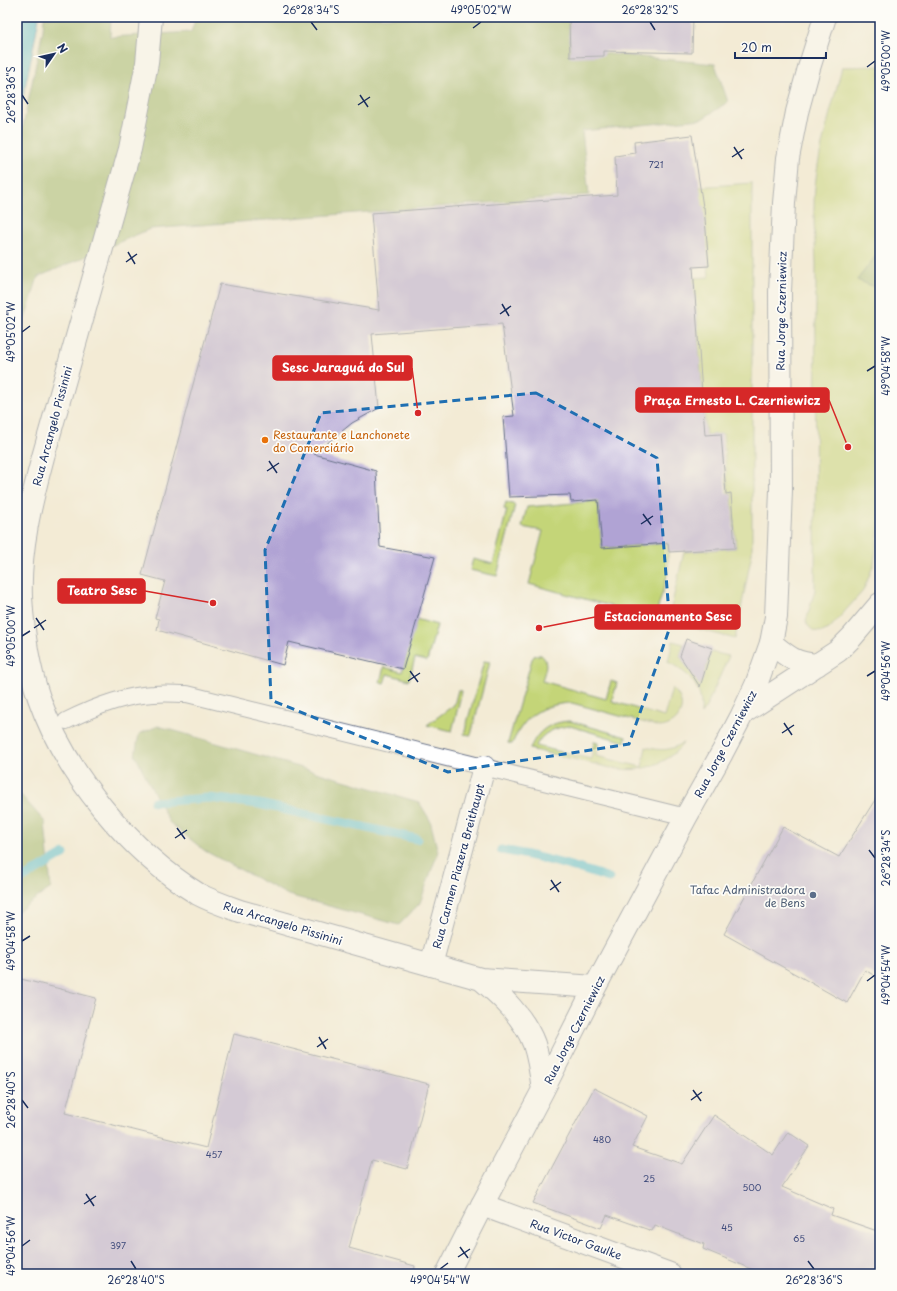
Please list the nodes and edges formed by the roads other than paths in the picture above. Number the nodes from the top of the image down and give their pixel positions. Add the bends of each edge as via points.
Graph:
1 (151, 17) edge
2 (825, 17) edge
3 (880, 604) edge
4 (771, 642) junction
5 (817, 665) junction
6 (743, 713) junction
7 (66, 721) dead end
8 (484, 767) junction
9 (686, 816) junction
10 (431, 964) junction
11 (481, 979) junction
12 (595, 986) junction
13 (543, 1090) junction
14 (482, 1205) junction
15 (447, 1274) edge
16 (670, 1274) edge

1 - 10 main road, Rua Arcangelo Pissinini via 147,63 130,149 30,507 22,563 21,597 34,682 44,713 66,757 102,807 131,840 162,868 199,894 221,905
2 - 4 main road, Rua Jorge Czerniewicz via 797,112 788,158 784,203 780,292 781,490 776,617
3 - 5 main road via 838,651
4 - 5 main road via 790,658 804,664
4 - 6 main road, Rua Jorge Czerniewicz via 756,686
5 - 6 main road
6 - 9 main road, Rua Jorge Czerniewicz
7 - 8 lane via 121,699 152,694 188,694
8 - 9 lane
8 - 10 main road, Rua Carmen Piazera Breithaupt
9 - 12 main road, Rua Jorge Czerniewicz
10 - 11 main road, Rua Arcangelo Pissinini
11 - 12 main road, Rua Arcangelo Pissinini
11 - 13 main road, Rua Arcangelo Pissinini via 506,1001 527,1031 539,1062
12 - 13 main road, Rua Jorge Czerniewicz
13 - 14 main road, Rua Jorge Czerniewicz
14 - 15 main road, Rua Jorge Czerniewicz
14 - 16 main road, Rua Victor Gaulke

